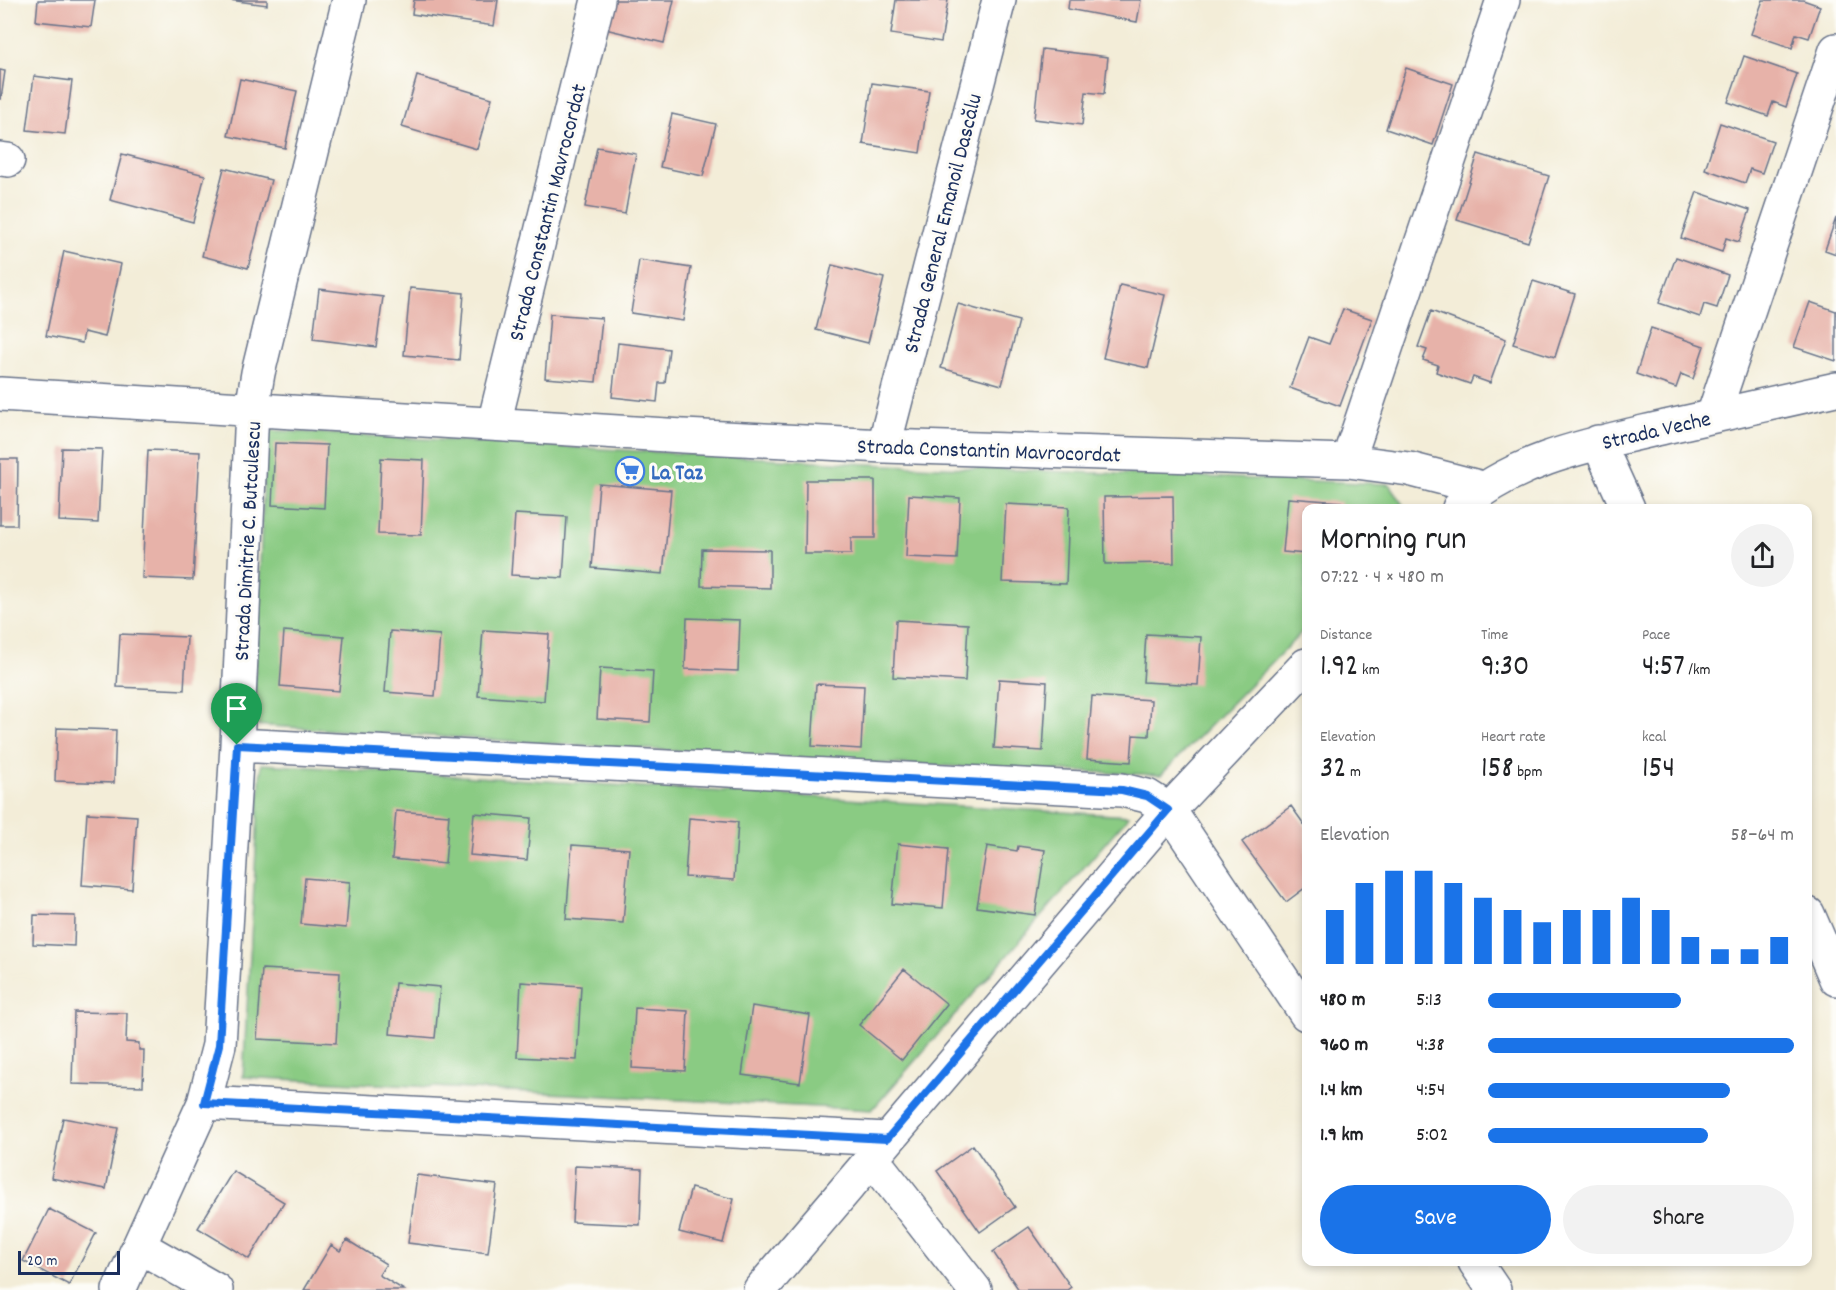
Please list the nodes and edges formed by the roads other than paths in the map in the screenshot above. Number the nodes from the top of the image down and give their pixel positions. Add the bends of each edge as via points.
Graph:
1 (349, 0) edge
2 (597, 0) edge
3 (999, 0) edge
4 (1503, 0) edge
5 (1836, 50) edge
6 (1836, 389) edge
7 (0, 394) edge
8 (252, 409) junction
9 (1713, 416) junction
10 (494, 424) junction
11 (1598, 442) junction
12 (884, 446) junction
13 (1348, 461) junction
14 (1470, 498) edge
15 (1626, 504) edge
16 (1302, 669) edge
17 (237, 745) junction
18 (1168, 810) junction
19 (1812, 923) edge
20 (1836, 979) edge
21 (1302, 1008) edge
22 (204, 1103) junction
23 (879, 1148) junction
24 (139, 1246) junction
25 (1478, 1266) edge
26 (119, 1290) edge
27 (216, 1290) edge
28 (760, 1290) edge
29 (975, 1290) edge
30 (1494, 1290) edge

1 - 8 street
2 - 10 street, Strada Constantin Mavrocordat
3 - 12 street, Strada General Emanoil Dascălu
4 - 13 street
5 - 9 street
6 - 9 street, Strada Veche
7 - 8 street, Strada Constantin Mavrocordat
8 - 10 street, Strada Constantin Mavrocordat
8 - 17 street, Strada Dimitrie C. Butculescu
9 - 11 street, Strada Veche
10 - 12 street, Strada Constantin Mavrocordat
11 - 14 street, Strada Veche via 1544,460
11 - 15 street
12 - 13 street, Strada Constantin Mavrocordat
13 - 14 street, Strada Constantin Mavrocordat via 1426,472
16 - 18 street
17 - 18 street via 1122,790 1147,796
17 - 22 street, Strada Dimitrie C. Butculescu via 219,1045
18 - 21 street
18 - 23 street
19 - 20 street
22 - 23 street
22 - 24 street, Strada Dimitrie C. Butculescu
23 - 28 street
23 - 29 street
24 - 26 street, Strada Dimitrie C. Butculescu
24 - 27 street
25 - 30 street

